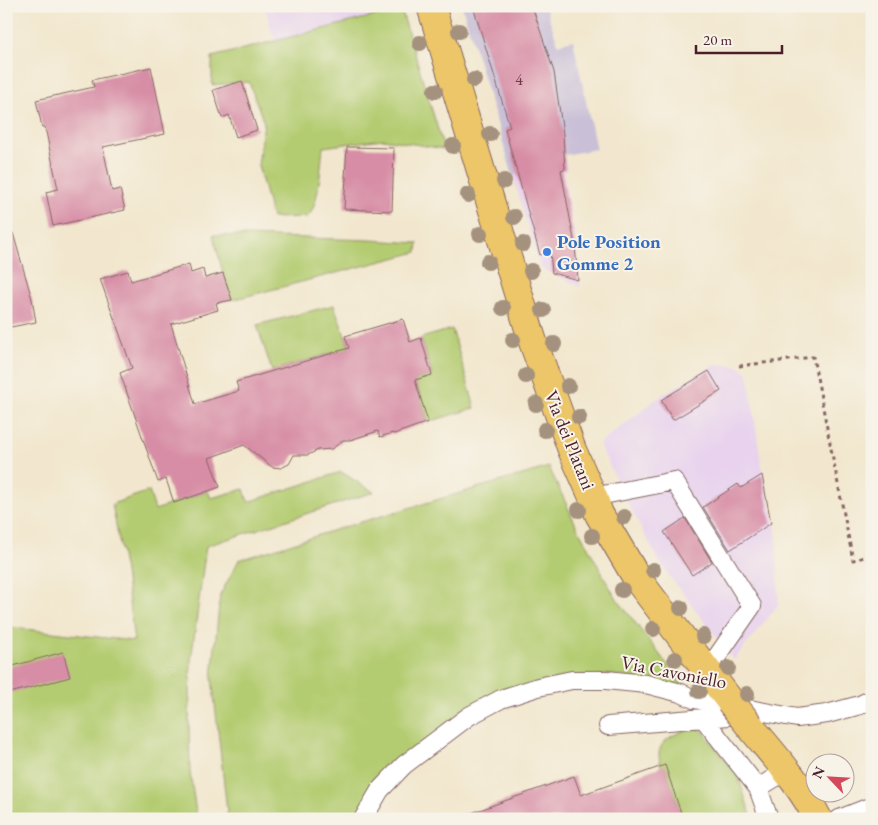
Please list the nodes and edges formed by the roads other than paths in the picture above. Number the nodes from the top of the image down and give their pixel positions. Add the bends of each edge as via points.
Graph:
1 (431, 6) edge
2 (593, 497) junction
3 (707, 671) junction
4 (872, 699) edge
5 (740, 714) junction
6 (703, 718) junction
7 (608, 726) dead end
8 (786, 770) junction
9 (758, 788) junction
10 (872, 806) edge
11 (363, 819) edge
12 (769, 819) edge
13 (818, 819) edge
14 (839, 819) edge

1 - 2 main road, Via dei Platani via 532,339 572,450
2 - 3 main road, Via dei Platani via 599,514 638,580
2 - 3 lane via 674,481 752,606
3 - 5 main road, Via dei Platani
4 - 11 lane, Via Cavoniello via 827,714 797,718 694,699 646,684 572,680 538,687 501,699 469,716 404,765 380,790
5 - 6 lane
5 - 8 main road, Via dei Platani
6 - 7 lane
6 - 9 lane
8 - 9 lane
8 - 13 main road, Via dei Platani
9 - 12 lane
10 - 14 lane

